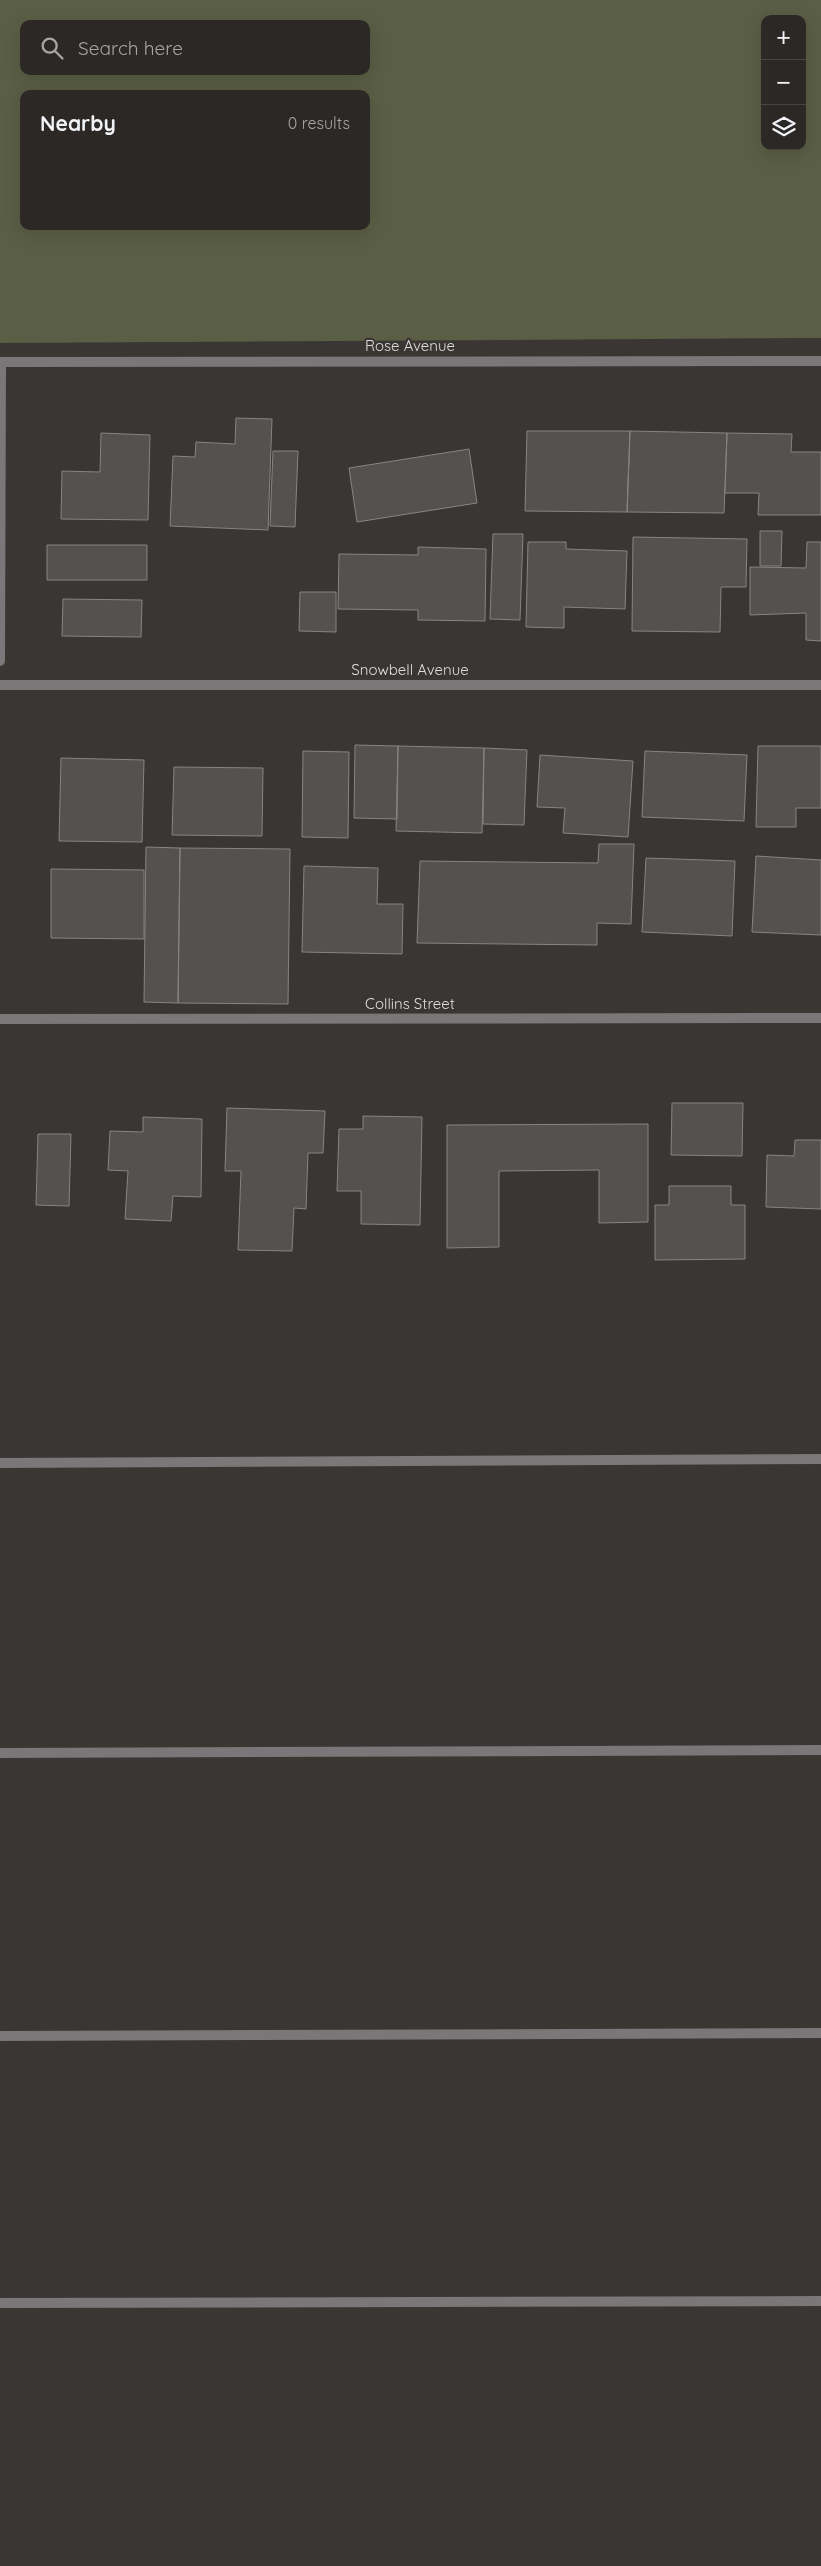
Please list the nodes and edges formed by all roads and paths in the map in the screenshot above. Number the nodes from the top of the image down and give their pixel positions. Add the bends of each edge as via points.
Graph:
1 (821, 361) edge
2 (0, 362) edge
3 (0, 661) edge
4 (821, 684) edge
5 (0, 685) edge
6 (821, 1018) edge
7 (0, 1019) edge
8 (821, 1459) edge
9 (0, 1463) edge
10 (821, 1750) edge
11 (0, 1752) edge
12 (821, 2033) edge
13 (0, 2036) edge
14 (821, 2301) edge
15 (0, 2303) edge

1 - 2 street, Rose Avenue
2 - 3 street
4 - 5 street, Snowbell Avenue
6 - 7 street, Collins Street
8 - 9 street
10 - 11 street
12 - 13 street
14 - 15 street

